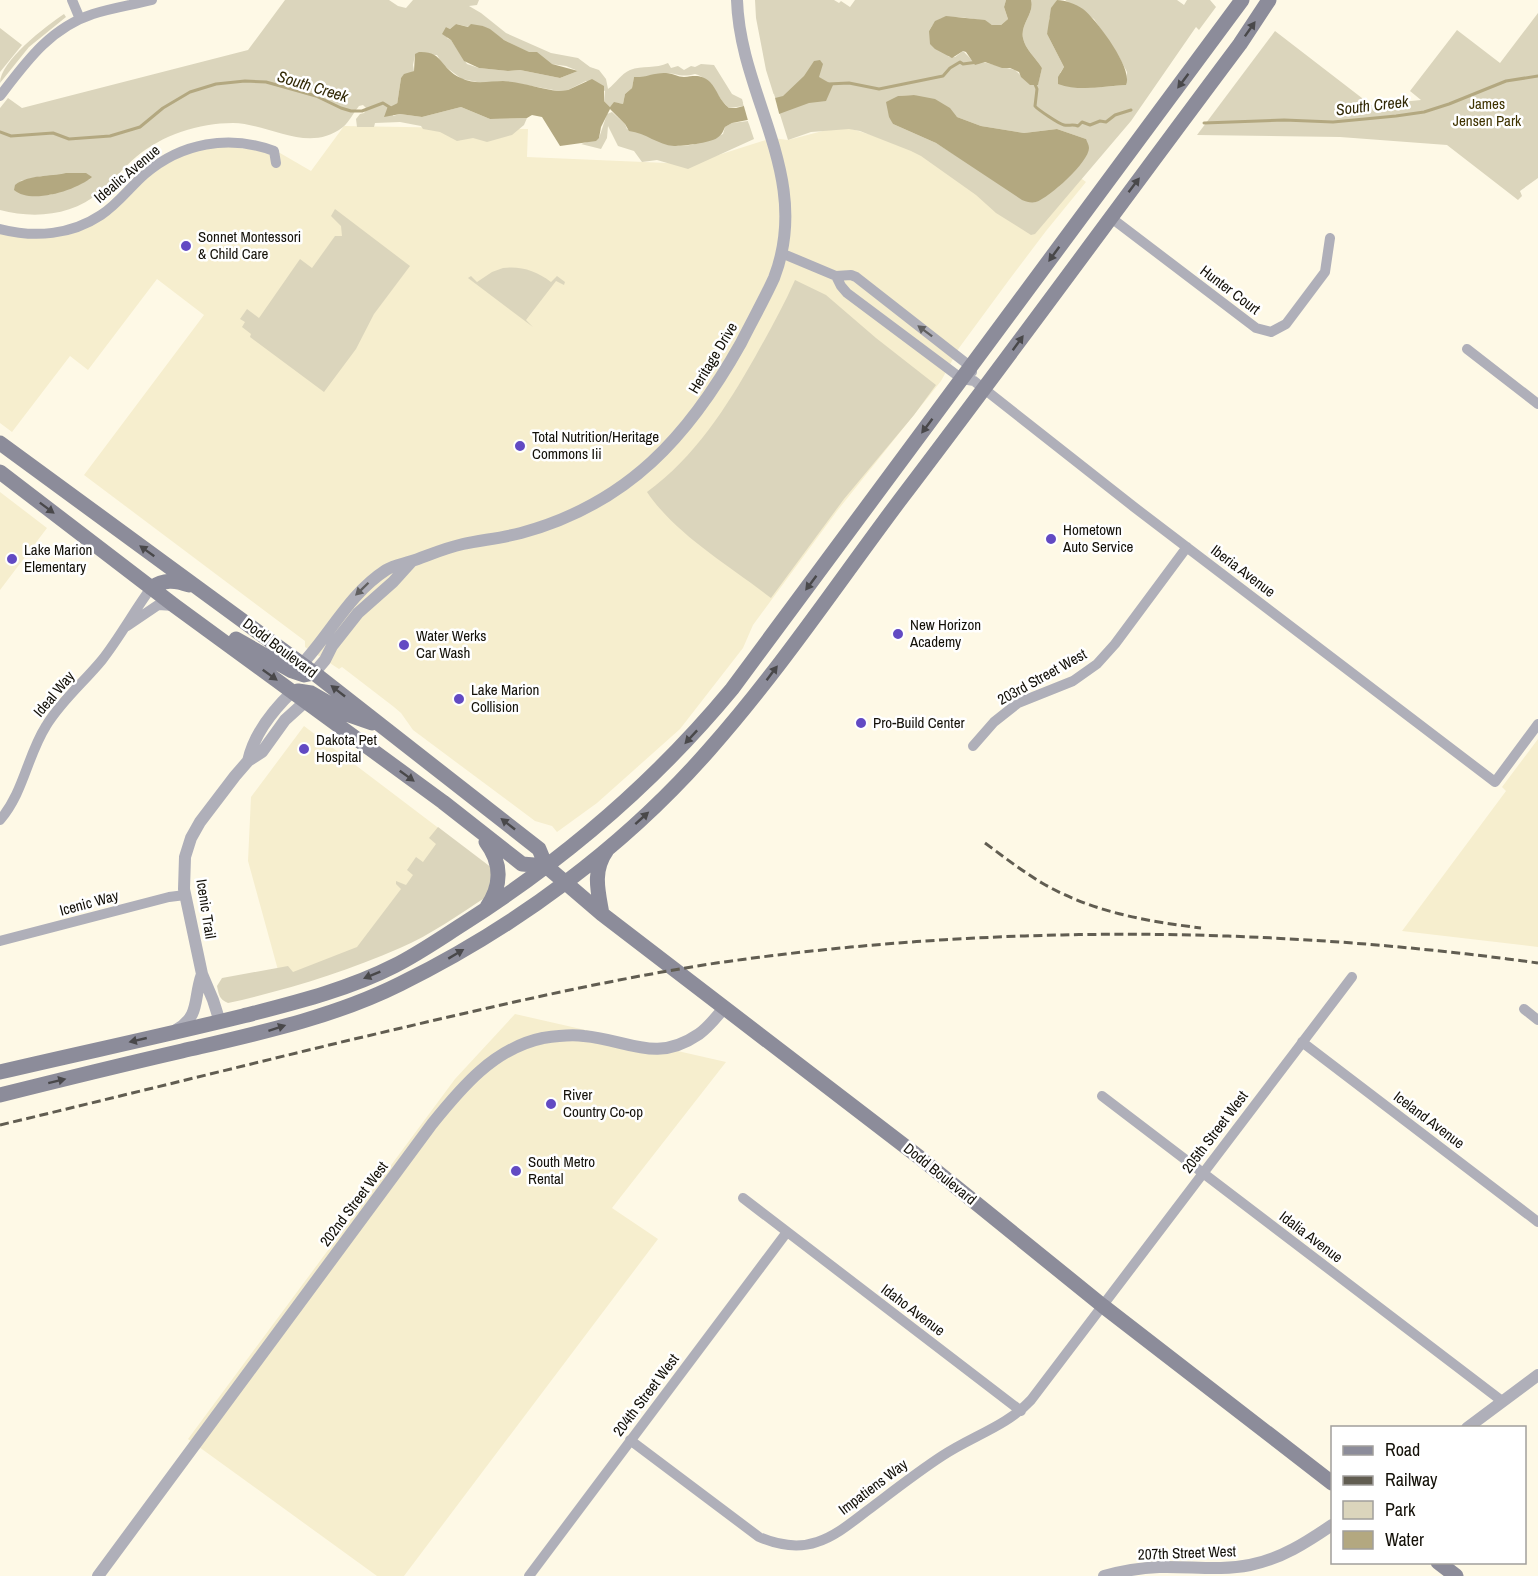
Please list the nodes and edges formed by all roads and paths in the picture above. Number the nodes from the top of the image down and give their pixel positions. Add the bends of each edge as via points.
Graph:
1 (72, 0) edge
2 (152, 0) edge
3 (737, 0) edge
4 (1242, 0) edge
5 (1269, 0) edge
6 (80, 19) junction
7 (0, 96) edge
8 (276, 164) dead end
9 (1110, 217) junction
10 (0, 229) edge
11 (1330, 237) dead end
12 (781, 253) junction
13 (836, 276) junction
14 (1467, 349) dead end
15 (973, 379) junction
16 (1538, 404) edge
17 (0, 443) edge
18 (0, 472) edge
19 (1187, 547) junction
20 (151, 588) junction
21 (203, 591) junction
22 (175, 606) junction
23 (127, 626) junction
24 (208, 629) junction
25 (308, 669) junction
26 (293, 691) junction
27 (306, 701) junction
28 (1538, 724) edge
29 (386, 728) junction
30 (974, 746) dead end
31 (248, 761) junction
32 (0, 820) edge
33 (474, 827) junction
34 (610, 846) junction
35 (546, 866) junction
36 (565, 883) junction
37 (185, 895) junction
38 (486, 909) junction
39 (602, 914) junction
40 (0, 941) edge
41 (202, 974) junction
42 (1352, 977) dead end
43 (724, 1007) junction
44 (1524, 1009) dead end
45 (1538, 1020) edge
46 (220, 1022) junction
47 (173, 1032) junction
48 (1302, 1042) junction
49 (170, 1054) junction
50 (0, 1072) edge
51 (0, 1095) edge
52 (1102, 1096) dead end
53 (1203, 1173) junction
54 (743, 1198) dead end
55 (1538, 1222) edge
56 (787, 1232) junction
57 (1103, 1306) junction
58 (1538, 1375) edge
59 (1502, 1401) junction
60 (1021, 1411) junction
61 (1470, 1426) edge
62 (630, 1440) junction
63 (1331, 1482) edge
64 (1331, 1526) edge
65 (1439, 1564) edge
66 (98, 1576) edge
67 (529, 1576) edge
68 (1104, 1576) edge
69 (1456, 1576) edge

1 - 6 street
2 - 6 street
3 - 12 street, Heritage Drive via 740,35 780,166 785,225
4 -> 15 main road
9 -> 5 main road
6 - 7 street via 34,52
8 - 10 street, Idealic Avenue via 274,151 257,146 239,143 189,147 158,164 114,206 87,223 44,234
9 - 11 street, Hunter Court via 1256,328 1271,332 1286,324 1325,272
15 -> 9 main road
12 - 13 street, Iberia Avenue
12 - 25 street, Heritage Drive via 769,290 717,385 682,432 641,472 594,503 558,520 449,547 412,561 358,613 325,660
13 - 15 street, Iberia Avenue via 847,293
15 -> 13 street, Iberia Avenue via 856,277
14 - 16 street
15 - 19 street, Iberia Avenue
34 -> 15 main road via 687,774 746,707
15 -> 35 main road via 701,726 615,811
21 -> 17 main road, Dodd Boulevard
18 -> 20 main road, Dodd Boulevard
19 - 28 street, Iberia Avenue via 1495,782
19 - 30 street, 203rd Street West via 1097,664 1073,681 1018,703 994,722
20 - 21 main road via 169,580
20 - 22 main road, Dodd Boulevard
20 - 23 street, Ideal Way
21 - 25 main road, Dodd Boulevard
22 - 23 street, Ideal Way via 158,605
22 - 24 main road, Dodd Boulevard
23 - 32 street, Ideal Way via 45,727 13,802
24 - 25 main road via 236,639 292,671 304,675
24 -> 26 main road, Dodd Boulevard
29 -> 25 main road, Dodd Boulevard
26 - 27 main road, Dodd Boulevard
26 - 29 main road via 311,693 349,715
26 - 31 street, Icenic Trail via 252,744
27 - 31 street, Icenic Trail via 285,720 262,752
27 -> 33 main road, Dodd Boulevard
35 -> 29 main road, Dodd Boulevard via 539,849
31 - 37 street, Icenic Trail via 191,838 185,857
33 - 35 main road, Dodd Boulevard via 522,864
33 - 38 main road via 499,865 500,876
34 - 36 main road
34 - 39 main road via 598,872
35 - 36 main road, Dodd Boulevard
35 - 38 main road
36 - 39 main road, Dodd Boulevard
49 -> 36 main road via 267,1032 398,985 452,957
37 - 40 street, Icenic Way
37 - 41 street, Icenic Trail
38 -> 46 main road via 394,966 292,1003
39 - 43 main road, Dodd Boulevard
41 - 46 street, Icenic Trail
41 - 47 street, Icenic Trail via 192,1017
42 - 48 street, 205th Street West
43 - 57 main road, Dodd Boulevard via 919,1157
43 - 66 street, 202nd Street West via 701,1032 668,1048 652,1050 583,1036 562,1036 525,1044 477,1073 432,1124
44 - 45 street
46 - 47 main road
46 - 49 main road via 207,1041 192,1043
47 -> 50 main road
48 - 53 street, 205th Street West
48 - 55 street, Iceland Avenue
51 -> 49 main road
52 - 53 street, Idalia Avenue
53 - 57 street, 205th Street West
53 - 59 street, Idalia Avenue
54 - 56 street, Idaho Avenue
56 - 60 street, Idaho Avenue
56 - 62 street, 204th Street West
57 - 60 street, Impatiens Way
57 - 63 main road, Dodd Boulevard
58 - 59 street
59 - 61 street
60 - 62 street, Impatiens Way via 944,1455 839,1531 818,1542 794,1546 770,1542 749,1531
62 - 67 street, 204th Street West
64 - 68 street, 207th Street West via 1292,1550 1252,1564 1209,1569 1158,1567
65 - 69 main road

